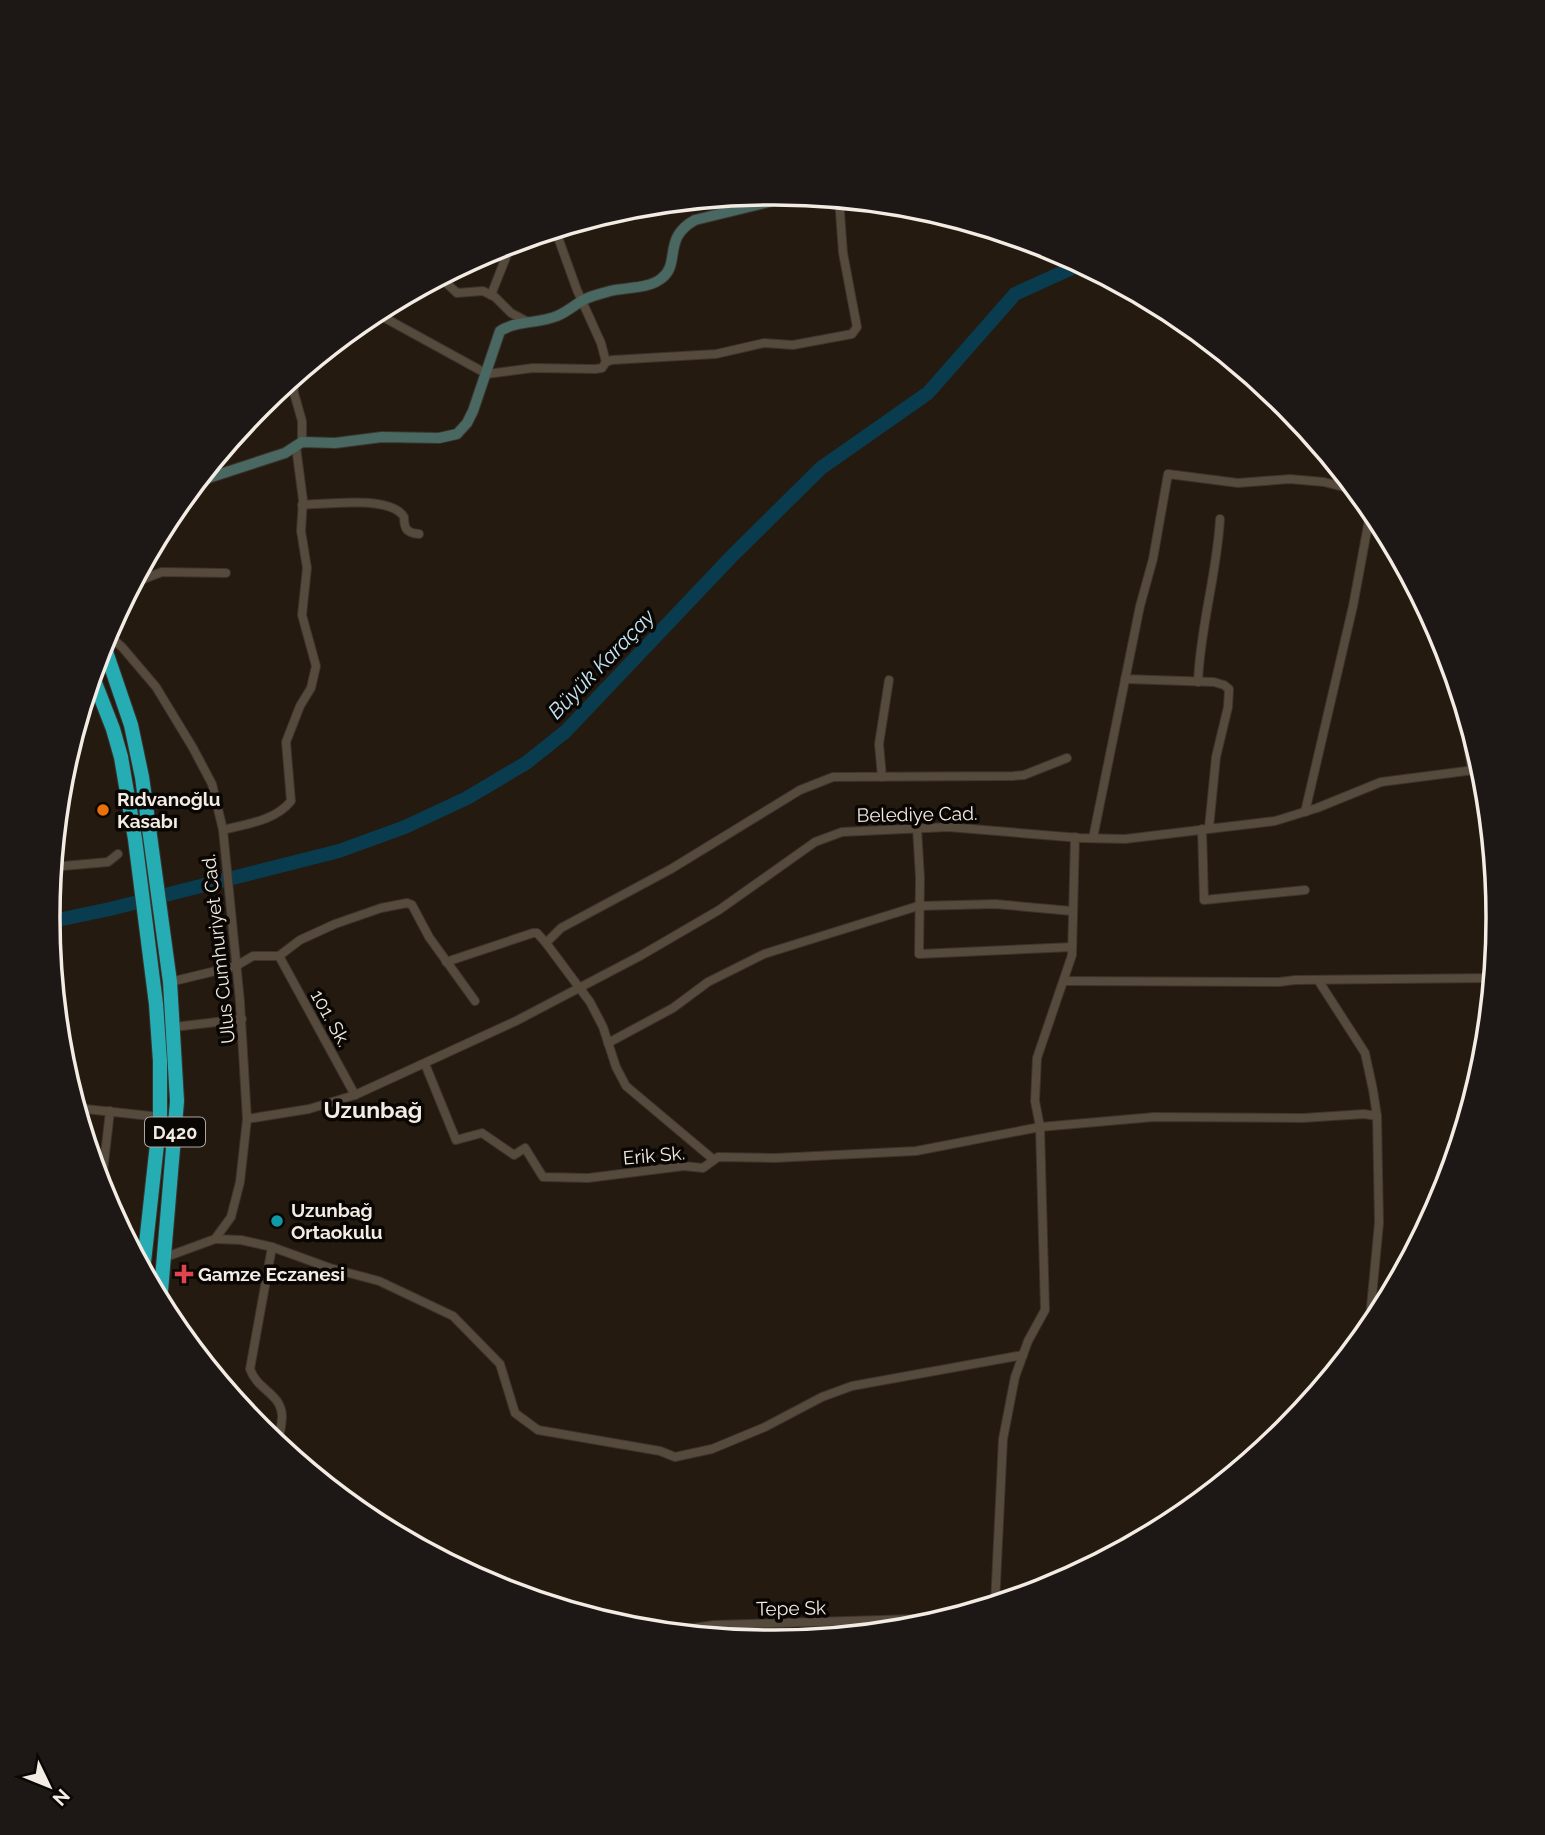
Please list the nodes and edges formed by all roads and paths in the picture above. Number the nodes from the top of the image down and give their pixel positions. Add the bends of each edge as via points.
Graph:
1 (755, 205) edge
2 (840, 208) edge
3 (558, 238) edge
4 (506, 257) edge
5 (447, 283) edge
6 (491, 295) junction
7 (582, 300) junction
8 (386, 319) edge
9 (530, 323) junction
10 (606, 362) junction
11 (487, 374) junction
12 (295, 387) edge
13 (299, 445) junction
14 (213, 476) edge
15 (1340, 486) edge
16 (302, 505) junction
17 (1220, 519) dead end
18 (1368, 526) edge
19 (419, 534) dead end
20 (226, 573) dead end
21 (146, 578) edge
22 (115, 643) edge
23 (108, 659) edge
24 (1125, 679) junction
25 (889, 680) dead end
26 (1198, 682) junction
27 (97, 688) edge
28 (1067, 758) dead end
29 (1470, 771) edge
30 (882, 777) junction
31 (1305, 812) junction
32 (917, 828) junction
33 (1205, 829) junction
34 (223, 830) junction
35 (1075, 837) junction
36 (1093, 838) junction
37 (118, 854) dead end
38 (62, 866) edge
39 (1305, 891) dead end
40 (918, 906) junction
41 (1072, 911) junction
42 (546, 943) junction
43 (1072, 947) junction
44 (279, 956) junction
45 (446, 962) junction
46 (236, 967) junction
47 (1482, 978) edge
48 (1318, 980) junction
49 (1065, 981) junction
50 (170, 982) junction
51 (580, 988) junction
52 (475, 1002) dead end
53 (242, 1019) junction
54 (174, 1027) junction
55 (608, 1043) junction
56 (425, 1065) junction
57 (355, 1095) junction
58 (86, 1109) edge
59 (110, 1111) junction
60 (1377, 1116) junction
61 (160, 1117) junction
62 (247, 1119) junction
63 (1040, 1127) junction
64 (714, 1160) junction
65 (104, 1164) edge
66 (215, 1239) junction
67 (272, 1247) junction
68 (145, 1255) edge
69 (166, 1257) junction
70 (162, 1286) edge
71 (1371, 1304) edge
72 (1023, 1355) junction
73 (280, 1433) edge
74 (995, 1595) edge
75 (895, 1620) edge
76 (703, 1627) edge

1 - 7 street via 684,226 675,238 664,277
2 - 10 street via 857,327 852,334 793,345 764,343 716,354
3 - 7 street
4 - 6 street
5 - 6 street via 457,293 478,290
6 - 9 street
7 - 9 street via 558,316
7 - 10 street
8 - 11 street
9 - 11 street via 500,331
10 - 11 street via 595,369 533,368
11 - 13 street via 467,424 457,434
12 - 13 street via 302,421
13 - 14 street
13 - 16 street
15 - 24 street via 1290,480 1238,483 1168,474
16 - 19 street via 394,507 404,517 408,532
16 - 34 street via 307,568 302,615 316,666 286,742 291,801 275,815
17 - 26 street
18 - 31 street
20 - 21 street via 162,572
22 - 34 street, Ulus Cumhuriyet Cad. via 150,679 193,748 212,784
23 - 50 highway, D420 via 131,725
24 - 26 street
24 - 36 street
25 - 30 street via 879,744
26 - 33 street via 1224,685 1230,696
27 - 61 highway via 121,757 135,839 152,970
28 - 30 street via 1024,775
29 - 31 street, Belediye Cad. via 1381,782
30 - 42 street via 833,777 800,790 671,869 561,928
31 - 33 street, Belediye Cad. via 1275,821
32 - 35 street, Belediye Cad.
32 - 40 street
32 - 51 street, Belediye Cad. via 842,832 815,842 719,909
33 - 36 street, Belediye Cad. via 1125,839
33 - 39 street via 1204,900
34 - 46 street, Ulus Cumhuriyet Cad.
35 - 36 street, Belediye Cad.
35 - 41 street
37 - 38 street via 107,862
40 - 41 street via 995,904
40 - 43 street via 919,954
40 - 55 street via 764,954
41 - 43 street
42 - 45 street via 533,933
42 - 51 street
43 - 49 street
44 - 45 street via 335,924 407,903
44 - 46 street via 253,956
44 - 57 street, 101. Sk.
45 - 52 street
46 - 50 street
46 - 53 street, Ulus Cumhuriyet Cad.
47 - 48 street
48 - 49 street
48 - 60 street via 1366,1053
49 - 63 street via 1037,1058 1035,1101
50 - 54 highway, D420
51 - 55 street
51 - 56 street, Belediye Cad.
53 - 54 street
53 - 62 street, Ulus Cumhuriyet Cad.
54 - 69 highway, D420 via 177,1101
55 - 64 street via 626,1086
56 - 57 street, Belediye Cad.
56 - 64 street, Erik Sk. via 456,1140 482,1133 514,1155 525,1148 543,1177 588,1178 684,1166 703,1168
57 - 62 street, Belediye Cad. via 309,1109
58 - 59 street
59 - 61 street
59 - 65 street
60 - 63 street, Erik Sk. via 1154,1117
60 - 71 street via 1379,1223
61 - 68 highway
62 - 66 street, Ulus Cumhuriyet Cad. via 231,1217
63 - 64 street, Erik Sk. via 916,1151
63 - 72 street via 1045,1310
66 - 67 street
66 - 69 street
67 - 72 street via 379,1281 453,1316 500,1364 515,1413 538,1430 675,1457 712,1449 852,1386
67 - 73 street via 250,1369 254,1380 278,1400
69 - 70 highway, D420
72 - 74 street via 1003,1439
75 - 76 street, Tepe Sk

